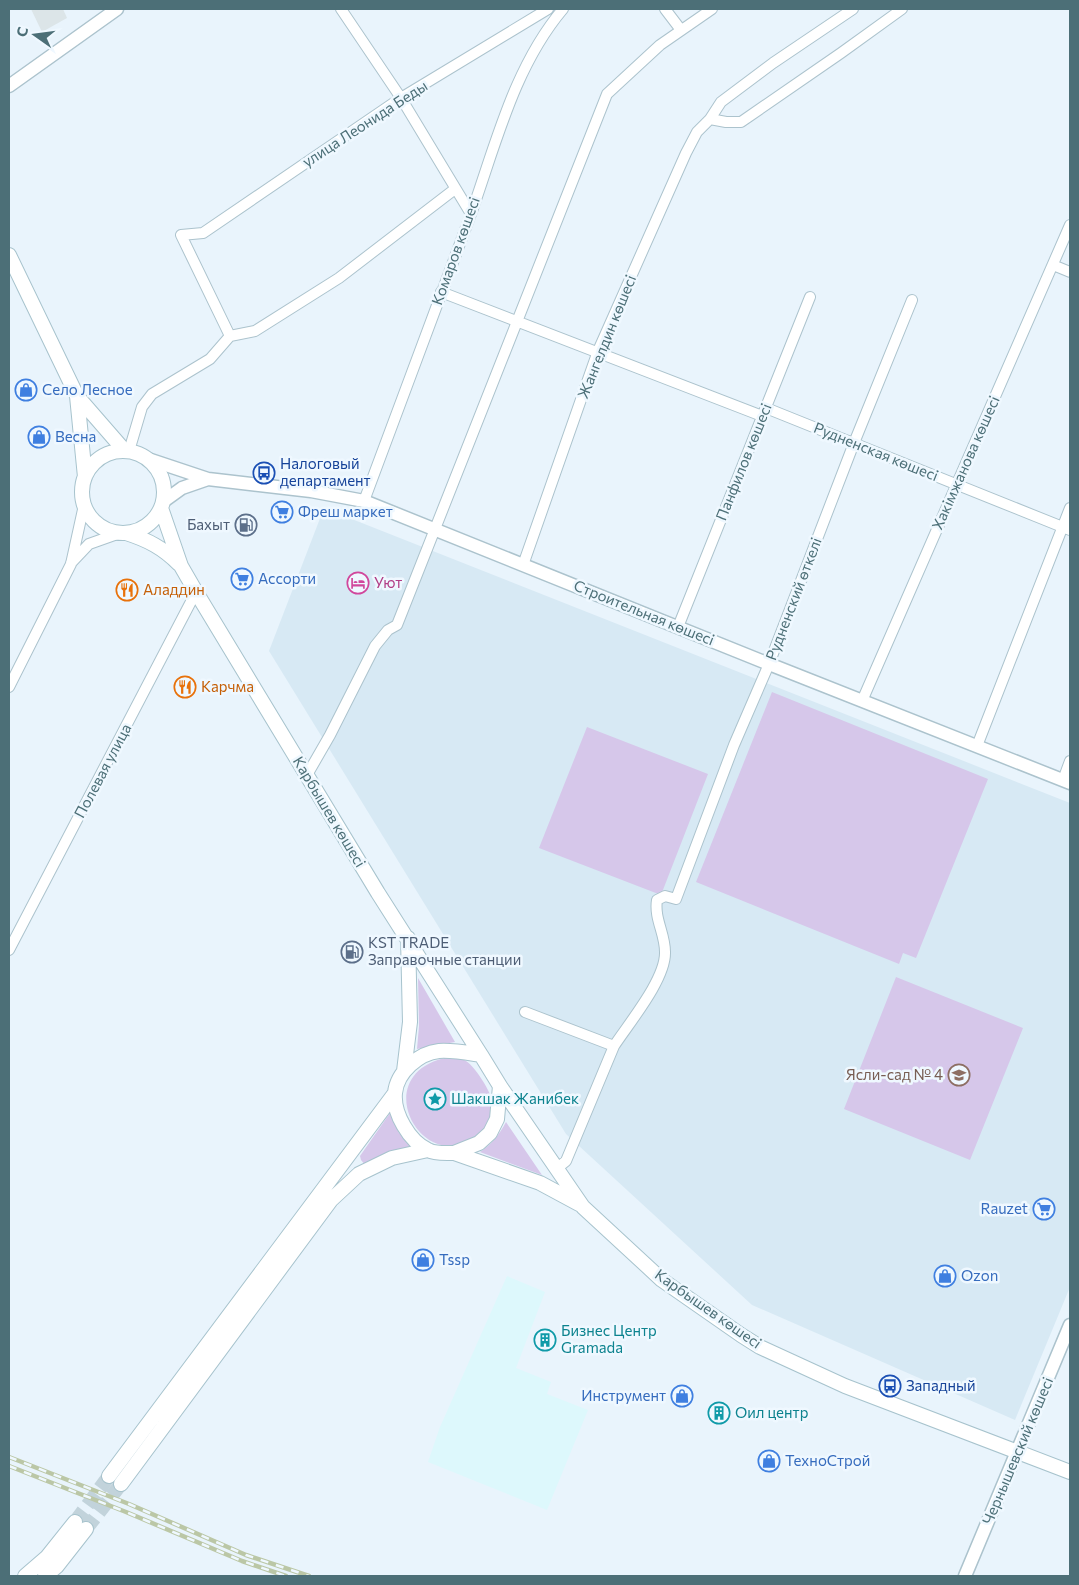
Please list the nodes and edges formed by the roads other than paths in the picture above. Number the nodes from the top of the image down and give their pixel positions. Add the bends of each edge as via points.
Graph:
1 (117, 9) edge
2 (341, 9) edge
3 (548, 9) edge
4 (563, 9) edge
5 (665, 9) edge
6 (712, 9) edge
7 (853, 9) edge
8 (902, 9) edge
9 (681, 30) junction
10 (9, 86) edge
11 (401, 98) junction
12 (710, 119) junction
13 (455, 188) junction
14 (471, 214) junction
15 (1070, 225) edge
16 (9, 255) edge
17 (1053, 265) junction
18 (1070, 272) edge
19 (441, 292) junction
20 (810, 297) dead end
21 (912, 300) dead end
22 (518, 321) junction
23 (230, 336) junction
24 (598, 351) junction
25 (76, 396) junction
26 (764, 412) junction
27 (854, 443) junction
28 (127, 451) junction
29 (148, 459) junction
30 (85, 477) junction
31 (208, 479) junction
32 (957, 484) junction
33 (364, 501) junction
34 (163, 504) junction
35 (84, 505) junction
36 (1070, 508) edge
37 (1066, 528) edge
38 (436, 529) junction
39 (123, 533) junction
40 (71, 564) junction
41 (522, 565) junction
42 (181, 566) junction
43 (196, 592) junction
44 (678, 627) junction
45 (769, 664) junction
46 (9, 687) edge
47 (862, 701) junction
48 (977, 746) junction
49 (1070, 761) edge
50 (307, 775) junction
51 (1068, 780) edge
52 (408, 938) junction
53 (9, 950) edge
54 (525, 1012) dead end
55 (614, 1046) junction
56 (481, 1055) junction
57 (404, 1071) junction
58 (500, 1086) junction
59 (395, 1094) junction
60 (428, 1150) junction
61 (454, 1153) junction
62 (556, 1169) junction
63 (583, 1207) junction
64 (1069, 1332) edge
65 (1018, 1452) junction
66 (1070, 1472) edge
67 (25, 1576) edge
68 (45, 1576) edge
69 (964, 1576) edge

1 - 10 street
2 - 11 street
3 - 11 street, улица Леонида Беды
4 - 14 street, Комаров көшесі via 547,28 528,61 501,125
5 - 9 street
6 - 9 street
7 - 12 street, Жангелдин көшесі via 772,63 721,102
8 - 12 street via 741,122
9 - 22 street via 607,94
11 - 13 street
11 - 23 street, улица Леонида Беды via 202,232 182,234
12 - 24 street, Жангелдин көшесі via 686,153
13 - 14 street
13 - 23 street via 339,278 255,331
14 - 19 street, Комаров көшесі
15 - 17 street, Хакімжанова көшесі
16 - 25 main road
17 - 18 street
17 - 32 street, Хакімжанова көшесі
19 - 22 street, Рудненская көшесі
19 - 33 street, Комаров көшесі
20 - 26 street, Панфилов көшесі
21 - 27 street, Рудненский өткелі
22 - 24 street, Рудненская көшесі
22 - 38 street
23 - 28 street via 210,359 158,389 146,401
24 - 26 street, Рудненская көшесі
24 - 41 street, Жангелдин көшесі
25 - 28 main road
25 - 30 main road
26 - 27 street, Рудненская көшесі
26 - 44 street, Панфилов көшесі
27 - 32 street, Рудненская көшесі
27 - 45 street, Рудненский өткелі
28 - 29 main road
28 - 30 main road via 116,451 100,458
29 - 31 street
29 - 34 main road via 162,477 165,489
30 - 35 main road
31 - 33 street, Строительная көшесі
31 - 34 street via 182,488
32 - 37 street, Рудненская көшесі
32 - 47 street, Хакімжанова көшесі
33 - 38 street, Строительная көшесі
34 - 39 main road via 148,525
34 - 42 main road
35 - 39 main road via 98,524
35 - 40 street
36 - 37 street
37 - 48 street
38 - 41 street, Строительная көшесі
38 - 50 street via 398,625 388,630 375,646
39 - 40 street via 89,544
39 - 42 main road via 152,542
40 - 46 street
41 - 44 street, Строительная көшесі
42 - 43 main road, Карбышев көшесі
43 - 50 main road, Карбышев көшесі
43 - 53 street, Полевая улица
44 - 45 street, Строительная көшесі
45 - 47 street, Строительная көшесі
45 - 55 street, Рудненский өткелі via 734,745 676,899 666,896 657,900 656,914 666,955 660,974
47 - 48 street, Строительная көшесі
48 - 51 street, Строительная көшесі
49 - 51 street
50 - 52 main road, Карбышев көшесі
52 - 56 main road, Карбышев көшесі
52 - 57 main road via 410,1022
54 - 55 street
55 - 62 street via 566,1162
56 - 57 main road via 439,1051 424,1055
56 - 58 main road
57 - 59 main road
58 - 61 main road via 497,1119 490,1133
58 - 62 main road, Карбышев көшесі
59 - 60 main road via 404,1128
59 - 60 main road via 115,1480 331,1200 359,1174 392,1158
60 - 61 main road
61 - 63 main road via 540,1183
62 - 63 main road, Карбышев көшесі
63 - 65 main road, Карбышев көшесі via 662,1280 760,1347 845,1386
64 - 65 street, Чернышевский көшесі
65 - 66 main road, Карбышев көшесі
65 - 69 street, Чернышевский көшесі
67 - 68 main road via 81,1526 57,1566

